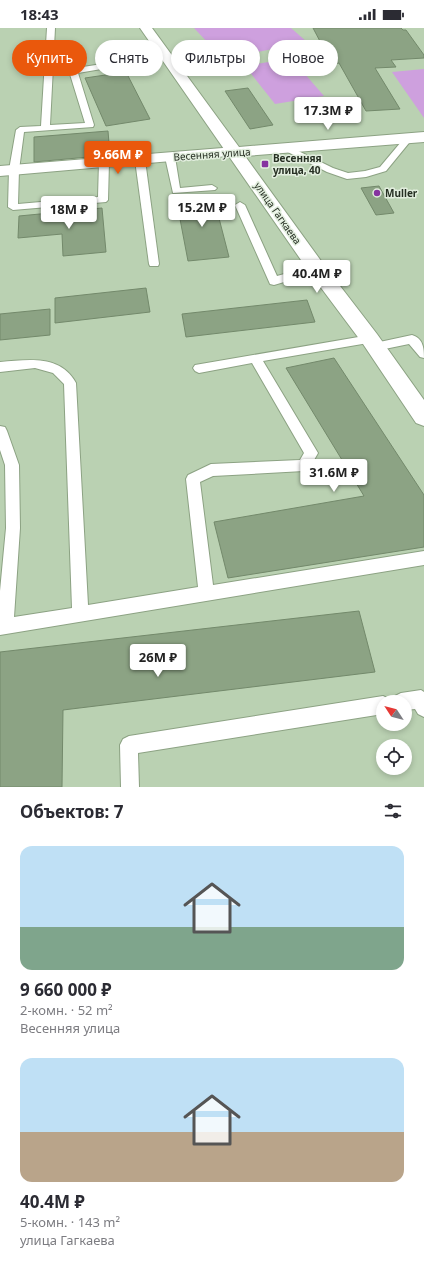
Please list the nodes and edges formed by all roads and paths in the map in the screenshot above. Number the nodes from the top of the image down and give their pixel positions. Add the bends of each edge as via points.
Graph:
1 (51, 28) edge
2 (146, 28) edge
3 (166, 56) junction
4 (45, 128) junction
5 (424, 137) edge
6 (409, 138) junction
7 (285, 148) junction
8 (235, 152) junction
9 (170, 157) junction
10 (140, 160) junction
11 (104, 162) junction
12 (7, 170) edge
13 (212, 188) dead end
14 (240, 205) dead end
15 (154, 264) dead end
16 (317, 269) junction
17 (373, 343) junction
18 (424, 354) edge
19 (255, 358) junction
20 (0, 367) edge
21 (200, 368) dead end
22 (422, 409) edge
23 (0, 431) edge
24 (424, 558) edge
25 (206, 593) junction
26 (80, 614) junction
27 (3, 626) edge
28 (412, 700) edge
29 (376, 706) edge
30 (424, 708) edge
31 (130, 787) edge

1 - 4 lane
2 - 3 street, улица Гагкаева
3 - 4 lane via 73,71 90,125
3 - 8 street, улица Гагкаева
4 - 12 lane via 20,130
5 - 6 street, Весенняя улица
6 - 7 street, Весенняя улица
6 - 7 lane via 383,170 347,176
7 - 8 street, Весенняя улица
8 - 9 street, Весенняя улица
8 - 16 street, улица Гагкаева
9 - 10 street, Весенняя улица
9 - 13 lane via 176,191
10 - 11 street, Весенняя улица
10 - 15 lane
11 - 12 street, Весенняя улица
11 - 12 lane via 103,200 13,207
14 - 16 lane via 274,281
16 - 17 street, улица Гагкаева
17 - 18 lane via 412,339
17 - 19 lane
17 - 22 street, улица Гагкаева
19 - 21 lane
19 - 25 lane via 311,453 304,465 211,470 193,479
20 - 26 lane via 35,364 57,369 70,383
23 - 27 lane via 12,465 13,528
24 - 25 lane
25 - 26 lane
26 - 27 lane
28 - 30 lane via 421,699
29 - 31 lane via 129,745

